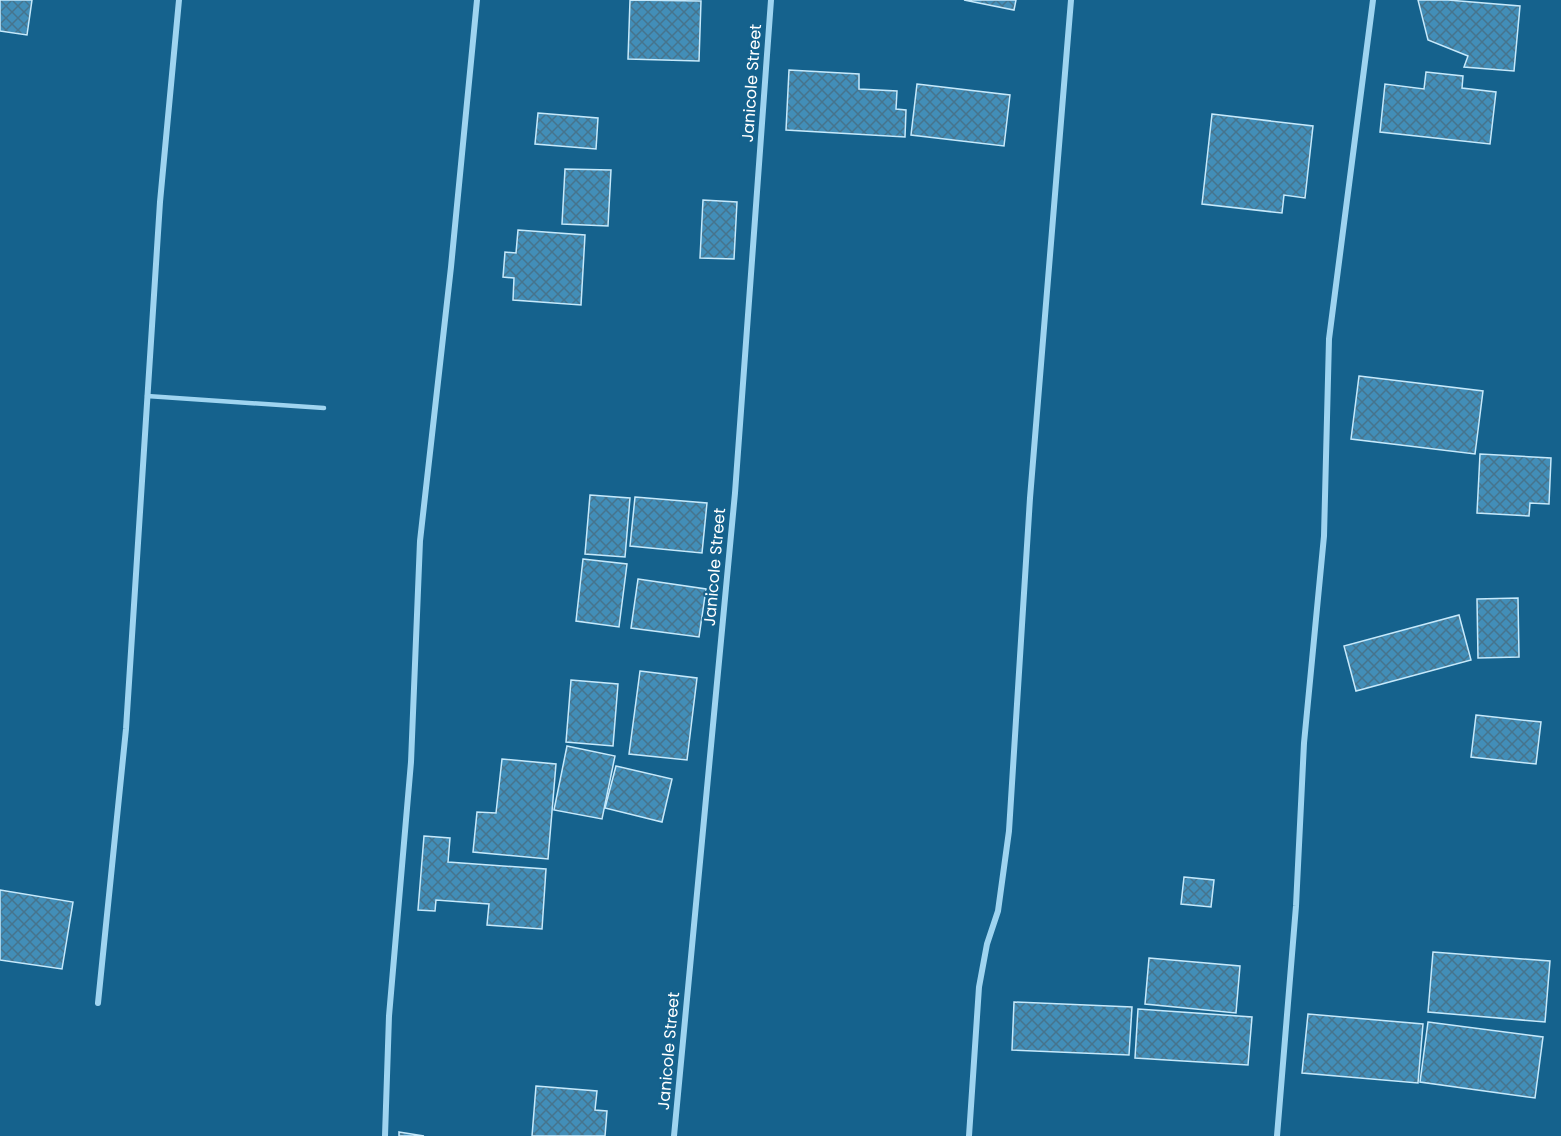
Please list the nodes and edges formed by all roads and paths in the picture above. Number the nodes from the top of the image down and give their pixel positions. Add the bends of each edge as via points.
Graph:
1 (179, 0) edge
2 (477, 0) edge
3 (771, 0) edge
4 (1071, 0) edge
5 (1373, 0) edge
6 (147, 396) junction
7 (324, 408) dead end
8 (98, 1003) dead end
9 (385, 1136) edge
10 (674, 1136) edge
11 (969, 1136) edge
12 (1277, 1136) edge

1 - 6 street
2 - 9 street via 420,541 411,762 389,1016
3 - 10 street, Janicole Street via 735,493
4 - 11 street via 1030,498 1009,831 998,911 979,987
5 - 12 street via 1329,339 1324,536 1304,743 1296,906
6 - 7 lane
6 - 8 street via 126,729

